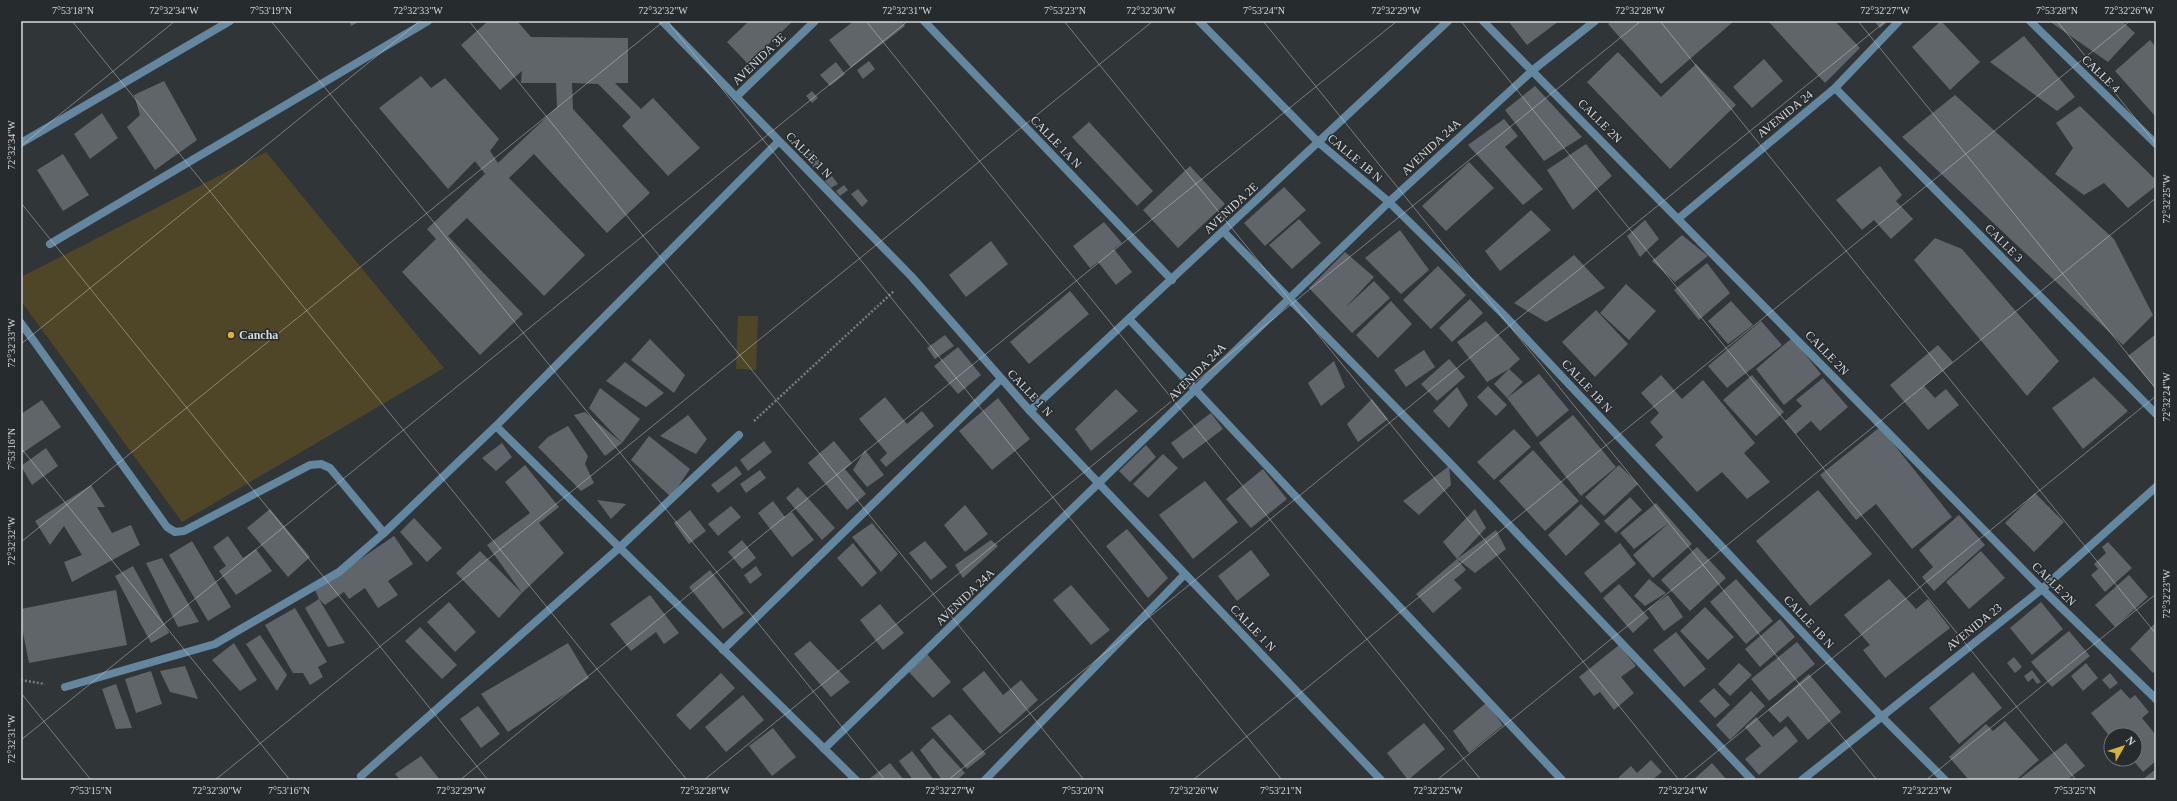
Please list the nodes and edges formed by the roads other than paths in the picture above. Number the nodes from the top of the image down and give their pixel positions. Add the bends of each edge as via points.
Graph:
1 (230, 21) edge
2 (428, 21) edge
3 (662, 21) edge
4 (816, 21) edge
5 (924, 21) edge
6 (1199, 21) edge
7 (1448, 21) edge
8 (1483, 21) edge
9 (1595, 21) edge
10 (1900, 21) edge
11 (2030, 21) edge
12 (1533, 70) junction
13 (1835, 88) junction
14 (736, 97) junction
15 (778, 142) junction
16 (1318, 142) junction
17 (21, 143) edge
18 (2156, 144) edge
19 (1389, 202) junction
20 (1678, 218) junction
21 (1223, 232) junction
22 (50, 244) dead end
23 (1172, 280) junction
24 (1288, 298) junction
25 (1129, 319) junction
26 (21, 323) edge
27 (1001, 379) junction
28 (1196, 390) junction
29 (1030, 411) junction
30 (2156, 414) edge
31 (496, 426) junction
32 (739, 435) road end
33 (1100, 484) junction
34 (2156, 487) edge
35 (384, 533) junction
36 (619, 548) junction
37 (1185, 574) junction
38 (2042, 589) junction
39 (723, 650) junction
40 (65, 687) dead end
41 (2156, 699) edge
42 (1882, 717) junction
43 (824, 749) junction
44 (360, 776) dead end
45 (856, 780) edge
46 (985, 780) edge
47 (1381, 780) edge
48 (1562, 780) edge
49 (1752, 780) edge
50 (1802, 780) edge
51 (1945, 780) edge

1 - 17 street
2 - 22 street
3 - 14 street, CALLE 1 N
4 - 14 street, AVENIDA 3E
5 - 23 street, CALLE 1A N
6 - 16 street, CALLE 1B N
7 - 16 street, AVENIDA 2E
8 - 12 street, CALLE 2N
9 - 12 street, AVENIDA 24A
10 - 13 street, AVENIDA 24
11 - 18 street, CALLE 4
12 - 19 street, AVENIDA 24A
12 - 20 street, CALLE 2N
13 - 20 street, AVENIDA 24
13 - 30 street, CALLE 3
14 - 15 street, CALLE 1 N
15 - 27 street, CALLE 1 N via 911,276
15 - 31 street
16 - 19 street, CALLE 1B N
16 - 21 street, AVENIDA 2E
19 - 24 street, AVENIDA 24A
19 - 42 street, CALLE 1B N via 1503,314
20 - 38 street, CALLE 2N
21 - 23 street, AVENIDA 2E
21 - 24 street
23 - 25 street, AVENIDA 2E
24 - 28 street, AVENIDA 24A
24 - 49 street via 1448,461
25 - 28 street
25 - 29 street, AVENIDA 2E
26 - 35 street via 167,527 175,532 184,531 310,466 321,464 330,468
27 - 29 street, CALLE 1 N
27 - 39 street
28 - 33 street, AVENIDA 24A
28 - 48 street
29 - 33 street, CALLE 1 N
31 - 35 street
31 - 36 street
32 - 36 street
33 - 37 street, CALLE 1 N
33 - 43 street, AVENIDA 24A
34 - 38 street, AVENIDA 23
35 - 40 street via 339,572 215,644
36 - 39 street
36 - 44 street
37 - 46 street
37 - 47 street, CALLE 1 N
38 - 41 street, CALLE 2N
38 - 42 street, AVENIDA 23
39 - 43 street
42 - 50 street, AVENIDA 23
42 - 51 street, CALLE 1B N
43 - 45 street

